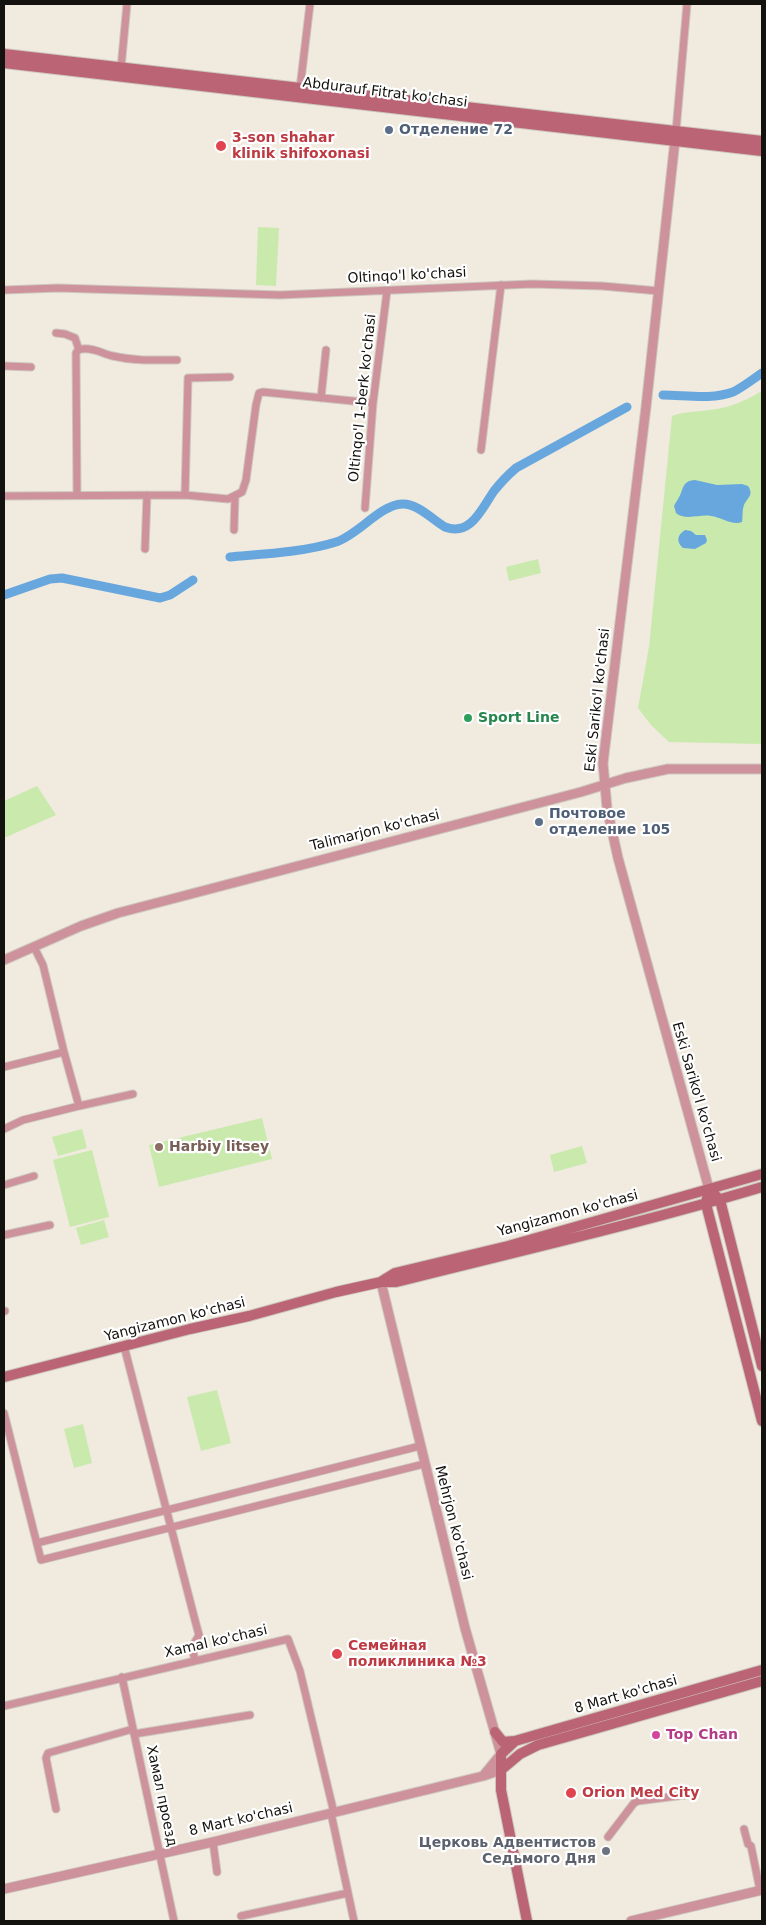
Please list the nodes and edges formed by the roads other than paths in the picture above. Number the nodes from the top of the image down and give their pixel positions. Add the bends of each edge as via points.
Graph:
1 (127, 4) edge
2 (310, 4) edge
3 (687, 4) edge
4 (4, 54) edge
5 (4, 63) edge
6 (120, 72) junction
7 (300, 93) junction
8 (675, 136) junction
9 (762, 142) edge
10 (762, 151) edge
11 (501, 285) junction
12 (4, 290) edge
13 (387, 291) junction
14 (659, 291) junction
15 (56, 333) dead end
16 (79, 350) junction
17 (326, 350) dead end
18 (177, 360) dead end
19 (4, 366) edge
20 (31, 367) dead end
21 (230, 377) dead end
22 (321, 398) junction
23 (373, 403) junction
24 (480, 450) dead end
25 (77, 494) junction
26 (147, 495) junction
27 (185, 495) junction
28 (4, 496) edge
29 (235, 497) junction
30 (365, 508) dead end
31 (234, 530) dead end
32 (146, 549) dead end
33 (762, 769) edge
34 (604, 786) junction
35 (34, 947) junction
36 (4, 960) edge
37 (64, 1052) junction
38 (4, 1067) edge
39 (133, 1094) dead end
40 (78, 1106) junction
41 (4, 1130) edge
42 (762, 1174) edge
43 (34, 1176) dead end
44 (4, 1185) edge
45 (762, 1187) edge
46 (709, 1189) junction
47 (720, 1200) junction
48 (706, 1204) junction
49 (50, 1225) dead end
50 (4, 1236) edge
51 (381, 1282) junction
52 (124, 1346) junction
53 (762, 1366) edge
54 (4, 1377) edge
55 (4, 1413) edge
56 (762, 1421) edge
57 (420, 1446) junction
58 (424, 1464) junction
59 (167, 1511) junction
60 (171, 1527) junction
61 (37, 1544) junction
62 (195, 1660) junction
63 (762, 1670) edge
64 (122, 1677) junction
65 (762, 1680) edge
66 (4, 1706) edge
67 (250, 1715) dead end
68 (134, 1732) junction
69 (495, 1732) junction
70 (515, 1741) junction
71 (501, 1754) junction
72 (501, 1770) junction
73 (483, 1776) junction
74 (500, 1790) junction
75 (693, 1794) dead end
76 (56, 1809) dead end
77 (333, 1813) junction
78 (744, 1829) dead end
79 (608, 1837) dead end
80 (213, 1842) junction
81 (160, 1853) junction
82 (218, 1872) dead end
83 (4, 1889) edge
84 (761, 1890) edge
85 (348, 1894) junction
86 (242, 1916) dead end
87 (174, 1921) edge
88 (354, 1921) edge
89 (527, 1921) edge
90 (533, 1921) edge
91 (630, 1921) edge

1 - 6 street
2 - 7 street
3 - 8 street
4 - 6 main road, Abdurauf Fitrat ko'chasi
5 - 6 main road, Abdurauf Fitrat ko'chasi
6 - 7 main road, Abdurauf Fitrat ko'chasi
7 - 8 main road, Abdurauf Fitrat ko'chasi
8 - 9 main road, Abdurauf Fitrat ko'chasi
8 - 10 main road, Abdurauf Fitrat ko'chasi
8 - 14 street
11 - 13 street, Oltinqo'l ko'chasi
11 - 14 street, Oltinqo'l ko'chasi via 602,286
11 - 24 street
12 - 13 street, Oltinqo'l ko'chasi via 58,288 270,295
13 - 23 street, Oltinqo'l 1-berk ko'chasi
14 - 34 street, Eski Sariko'l ko'chasi via 603,763
15 - 16 street via 75,338
16 - 18 street via 97,350 112,356 137,359
16 - 25 street via 76,354
17 - 22 street
19 - 20 street
21 - 27 street via 188,378
22 - 23 street
22 - 29 street via 259,394 246,480 242,492
23 - 30 street, Oltinqo'l 1-berk ko'chasi
25 - 26 street
25 - 28 street
26 - 27 street
26 - 32 street
27 - 29 street
29 - 31 street
33 - 34 street, Talimarjon ko'chasi via 668,769
34 - 35 street, Talimarjon ko'chasi via 118,913
34 - 46 street, Eski Sariko'l ko'chasi via 620,867
35 - 36 street, Talimarjon ko'chasi
35 - 37 street via 42,965
37 - 38 street
37 - 40 street
39 - 40 street
40 - 41 street via 23,1120
42 - 46 main road, Yangizamon ko'chasi
43 - 44 street
45 - 47 main road, Yangizamon ko'chasi
46 - 47 main road, Eski Sariko'l ko'chasi
46 - 48 main road, Eski Sariko'l ko'chasi
46 - 51 main road, Yangizamon ko'chasi via 508,1246 395,1273
47 - 48 main road, Yangizamon ko'chasi
47 - 53 main road
48 - 51 main road, Yangizamon ko'chasi via 396,1282
48 - 56 main road, Eski Sariko'l ko'chasi
49 - 50 street
51 - 52 main road, Yangizamon ko'chasi
51 - 57 street, Mehrjon ko'chasi
52 - 54 main road, Yangizamon ko'chasi
52 - 59 street
55 - 61 street
57 - 58 street, Mehrjon ko'chasi
57 - 59 street
58 - 60 street
58 - 69 street, Mehrjon ko'chasi
59 - 60 street
59 - 61 street
60 - 61 street via 41,1560
60 - 62 street via 198,1635 192,1644
62 - 64 street, Xamal ko'chasi
62 - 77 street, Xamal ko'chasi via 285,1638 289,1640 300,1671
63 - 70 main road, 8 Mart ko'chasi
64 - 66 street, Xamal ko'chasi
64 - 68 street, Хамал проезд
65 - 72 main road, 8 Mart ko'chasi via 538,1745 520,1754
67 - 68 street
68 - 76 street via 48,1753 46,1758
68 - 81 street, Хамал проезд
69 - 70 main road via 503,1742
69 - 71 street, Mehrjon ko'chasi
70 - 71 main road, 8 Mart ko'chasi
71 - 72 main road, Mehrjon ko'chasi
71 - 73 street, 8 Mart ko'chasi
72 - 73 street, 8 Mart ko'chasi
72 - 74 main road, Mehrjon ko'chasi
72 - 90 main road, Mehrjon ko'chasi
73 - 74 street via 494,1781
73 - 77 street, 8 Mart ko'chasi
74 - 89 main road, Mehrjon ko'chasi
75 - 79 street via 634,1803
77 - 80 street, 8 Mart ko'chasi
77 - 85 street
78 - 84 street
80 - 81 street, 8 Mart ko'chasi
80 - 82 street
81 - 83 street, 8 Mart ko'chasi
81 - 87 street, Хамал проезд
84 - 91 street
85 - 86 street
85 - 88 street

